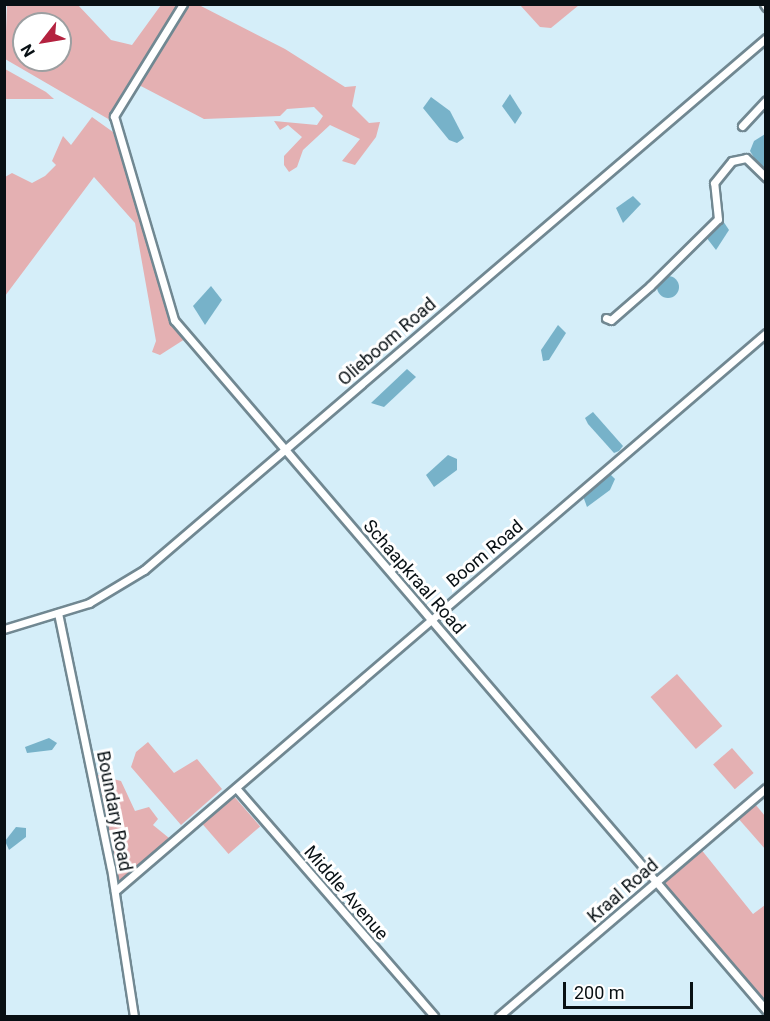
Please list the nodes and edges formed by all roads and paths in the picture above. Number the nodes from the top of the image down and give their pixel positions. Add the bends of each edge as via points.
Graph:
1 (183, 4) edge
2 (765, 38) edge
3 (765, 100) edge
4 (742, 126) dead end
5 (765, 177) edge
6 (606, 318) dead end
7 (765, 333) edge
8 (285, 449) junction
9 (58, 613) junction
10 (431, 620) junction
11 (4, 629) edge
12 (236, 788) junction
13 (765, 788) edge
14 (656, 882) junction
15 (115, 891) junction
16 (765, 1010) edge
17 (134, 1017) edge
18 (434, 1017) edge
19 (499, 1017) edge

1 - 8 street, Schaapkraal Road via 118,104 115,123 170,312
2 - 8 street, Olieboom Road
3 - 4 street
5 - 6 street via 746,158 732,161 713,185 719,218 650,286 611,320
7 - 10 street, Boom Road
8 - 9 street, Olieboom Road via 124,584
8 - 10 street, Schaapkraal Road
9 - 11 street, Olieboom Road
9 - 15 street, Boundary Road
10 - 12 street, Boom Road
10 - 14 street, Schaapkraal Road
12 - 15 street, Boom Road
12 - 18 street, Middle Avenue
13 - 14 street, Kraal Road
14 - 16 street, Schaapkraal Road
14 - 19 street, Kraal Road
15 - 17 street, Boundary Road

